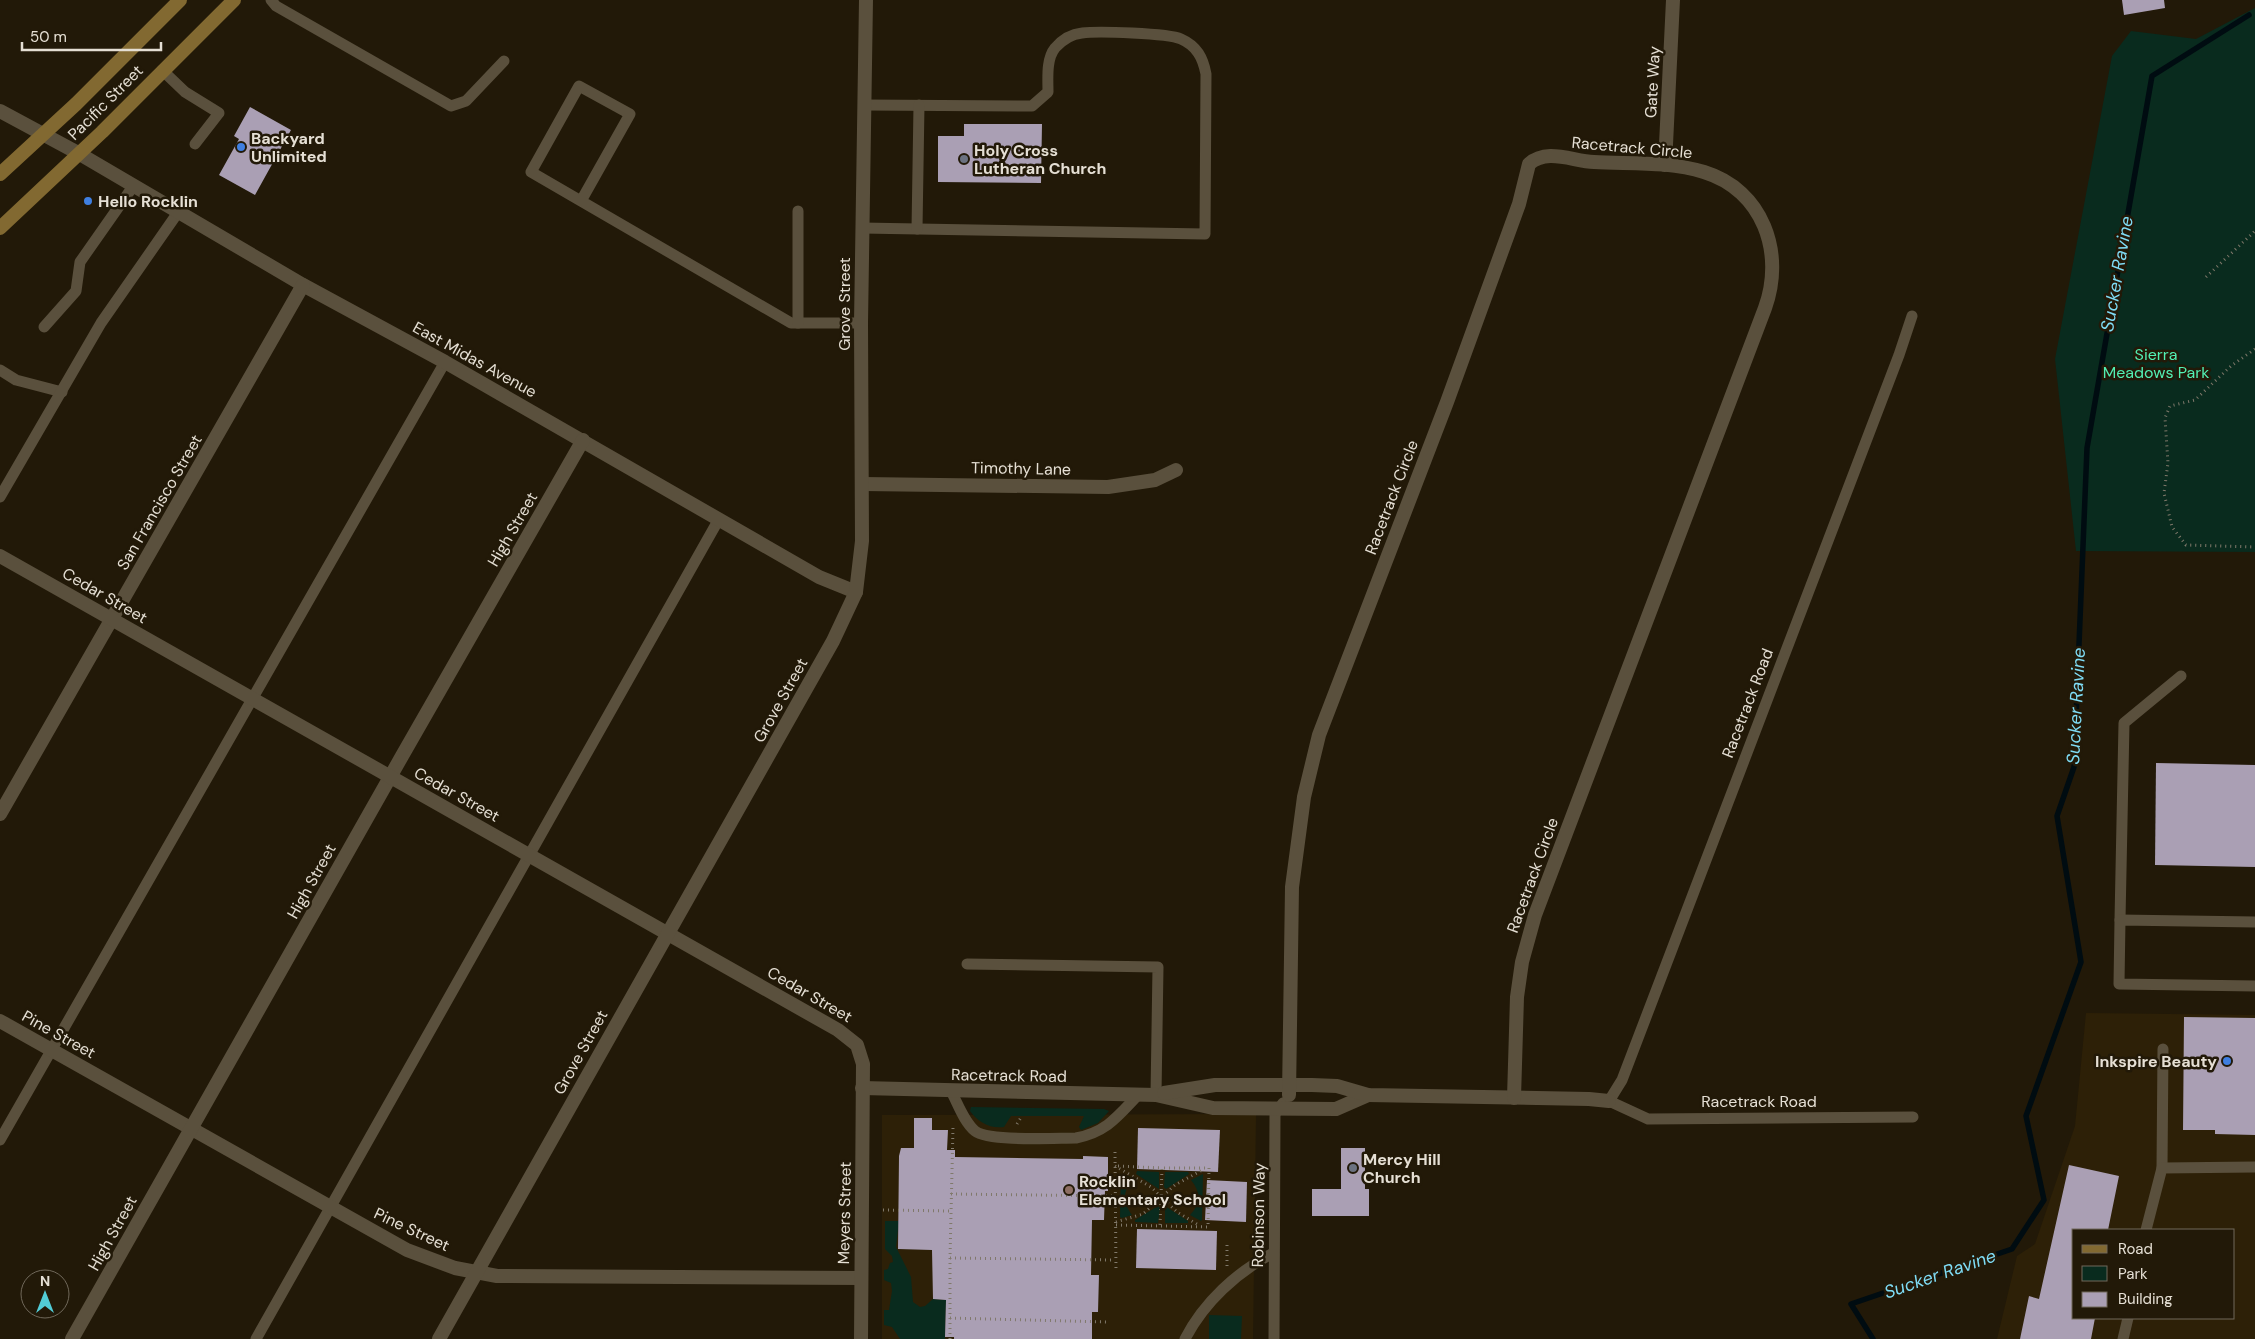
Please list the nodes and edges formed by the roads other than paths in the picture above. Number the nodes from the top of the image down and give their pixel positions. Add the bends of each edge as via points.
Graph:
1 (180, 0) edge
2 (234, 0) edge
3 (271, 0) edge
4 (866, 0) edge
5 (1673, 0) edge
6 (504, 61) dead end
7 (162, 70) junction
8 (865, 105) junction
9 (919, 105) junction
10 (0, 111) edge
11 (44, 135) junction
12 (195, 144) dead end
13 (78, 153) junction
14 (1665, 165) junction
15 (0, 174) edge
16 (134, 185) junction
17 (581, 201) junction
18 (179, 211) junction
19 (798, 211) dead end
20 (0, 228) edge
21 (862, 228) junction
22 (917, 229) junction
23 (303, 285) junction
24 (1912, 316) dead end
25 (798, 323) junction
26 (861, 323) junction
27 (44, 327) dead end
28 (445, 362) junction
29 (0, 370) edge
30 (62, 392) junction
31 (583, 440) junction
32 (1176, 470) dead end
33 (863, 484) junction
34 (0, 497) edge
35 (719, 519) junction
36 (0, 556) edge
37 (856, 592) junction
38 (111, 619) junction
39 (2181, 676) dead end
40 (252, 698) junction
41 (390, 776) junction
42 (0, 814) edge
43 (529, 854) junction
44 (2120, 920) junction
45 (2255, 922) edge
46 (668, 932) junction
47 (967, 964) dead end
48 (2255, 986) edge
49 (0, 1021) edge
50 (2163, 1048) dead end
51 (51, 1051) junction
52 (862, 1088) junction
53 (1289, 1090) junction
54 (951, 1091) junction
55 (1139, 1094) junction
56 (1156, 1095) junction
57 (1368, 1095) junction
58 (1514, 1098) junction
59 (1609, 1101) junction
60 (1279, 1108) junction
61 (1913, 1117) dead end
62 (191, 1128) junction
63 (0, 1140) edge
64 (2255, 1167) edge
65 (2162, 1168) junction
66 (332, 1208) junction
67 (2146, 1229) edge
68 (1273, 1252) junction
69 (476, 1273) junction
70 (861, 1278) junction
71 (2128, 1319) edge
72 (72, 1339) edge
73 (256, 1339) edge
74 (439, 1339) edge
75 (861, 1339) edge
76 (1185, 1339) edge
77 (1274, 1339) edge
78 (2123, 1339) edge

1 - 11 main road, Pacific Street
2 - 7 main road, Pacific Street
3 - 6 lane via 276,6 450,106 466,101
4 - 8 street, Grove Street
5 - 14 street, Gate Way
7 - 12 lane via 185,92 219,112
7 - 13 main road, Pacific Street
8 - 9 lane
8 - 21 street, Grove Street
9 - 22 lane
9 - 22 lane via 1032,106 1048,92 1049,61 1054,48 1081,33 1164,35 1181,39 1203,59 1206,74 1205,234
10 - 11 street, East Midas Avenue
11 - 13 street, East Midas Avenue
11 - 15 main road, Pacific Street
13 - 16 street, East Midas Avenue
13 - 20 main road, Pacific Street
14 - 53 street, Racetrack Circle via 1591,162 1552,156 1538,157 1528,164 1519,204 1454,384 1319,735 1304,797 1292,887
14 - 58 street, Racetrack Circle via 1715,176 1746,199 1767,231 1773,256 1772,284 1535,915 1522,962 1515,1017
16 - 18 street, East Midas Avenue
16 - 27 lane via 80,262 76,291
17 - 17 lane via 531,172 580,86 630,114
17 - 25 lane via 791,323
18 - 23 street, East Midas Avenue
18 - 30 lane via 101,323
19 - 25 lane
21 - 22 lane
21 - 26 street, Grove Street
23 - 28 street, East Midas Avenue
23 - 38 street, San Francisco Street
24 - 59 lane, Racetrack Road via 1622,1080
25 - 26 lane
26 - 33 street, Grove Street
28 - 31 street, East Midas Avenue
28 - 40 lane
29 - 30 lane via 16,380
30 - 34 lane
31 - 35 street, East Midas Avenue
31 - 41 street, High Street
32 - 33 street, Timothy Lane via 1155,480 1108,487
33 - 37 street, Grove Street via 862,541
35 - 37 street, East Midas Avenue via 820,577
35 - 43 lane
36 - 38 street, Cedar Street
37 - 46 street, Grove Street via 833,641
38 - 40 street, Cedar Street
38 - 42 street, San Francisco Street
39 - 44 lane via 2124,722
40 - 41 street, Cedar Street
40 - 51 lane
41 - 43 street, Cedar Street
41 - 62 street, High Street
43 - 46 street, Cedar Street
43 - 66 lane
44 - 45 lane
44 - 48 lane via 2119,984
46 - 52 street, Cedar Street via 848,1037 861,1054
46 - 69 street, Grove Street
47 - 56 lane via 1158,967
49 - 51 street, Pine Street
50 - 65 lane
51 - 62 street, Pine Street
51 - 63 lane
52 - 54 street, Racetrack Road
52 - 70 street, Meyers Street
53 - 56 street, Racetrack Road via 1215,1085
53 - 57 street, Racetrack Road via 1338,1086
53 - 60 lane, Robinson Way
54 - 55 street, Racetrack Road
54 - 55 lane via 976,1131 997,1138 1084,1137 1106,1128
55 - 56 street, Racetrack Road
56 - 60 street, Racetrack Road via 1213,1108
57 - 58 street, Racetrack Road
57 - 60 street, Racetrack Road via 1336,1109
58 - 59 street, Racetrack Road
59 - 61 lane, Racetrack Road via 1648,1119
60 - 68 lane, Robinson Way via 1275,1114
62 - 66 street, Pine Street
62 - 72 street, High Street
64 - 65 lane
65 - 67 lane
66 - 69 street, Pine Street via 407,1250
66 - 73 lane
68 - 76 lane via 1227,1284
68 - 77 lane, Robinson Way
69 - 70 street, Pine Street via 497,1276
69 - 74 street, Grove Street
70 - 75 street, Meyers Street
71 - 78 lane

